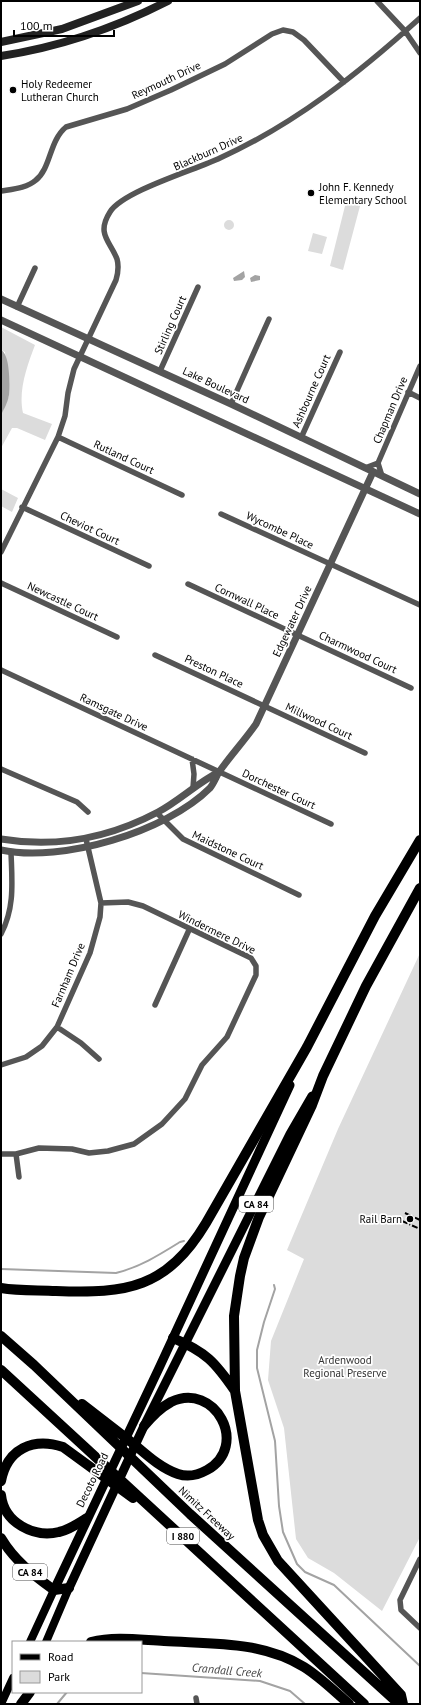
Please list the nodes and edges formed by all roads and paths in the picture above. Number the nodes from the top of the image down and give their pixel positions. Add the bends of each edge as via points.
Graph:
1 (138, 1) edge
2 (168, 1) edge
3 (377, 1) edge
4 (420, 18) edge
5 (405, 31) junction
6 (1, 42) edge
7 (420, 52) edge
8 (1, 56) edge
9 (344, 82) junction
10 (1, 192) edge
11 (35, 268) dead end
12 (198, 287) dead end
13 (1, 299) edge
14 (17, 306) junction
15 (269, 319) dead end
16 (1, 320) edge
17 (88, 340) junction
18 (340, 352) dead end
19 (80, 357) junction
20 (420, 366) edge
21 (160, 371) junction
22 (408, 392) junction
23 (420, 398) edge
24 (231, 404) junction
25 (58, 437) junction
26 (301, 438) junction
27 (378, 463) junction
28 (366, 468) junction
29 (373, 472) junction
30 (382, 476) junction
31 (365, 490) junction
32 (420, 494) edge
33 (182, 495) dead end
34 (22, 507) junction
35 (221, 514) dead end
36 (420, 514) edge
37 (1, 552) edge
38 (331, 564) junction
39 (149, 566) dead end
40 (1, 584) edge
41 (188, 584) dead end
42 (420, 605) edge
43 (298, 635) junction
44 (117, 637) dead end
45 (155, 655) dead end
46 (1, 670) edge
47 (411, 688) dead end
48 (264, 706) junction
49 (366, 753) dead end
50 (192, 759) junction
51 (1, 769) edge
52 (219, 772) junction
53 (193, 788) junction
54 (88, 812) dead end
55 (158, 812) junction
56 (162, 819) junction
57 (331, 824) dead end
58 (1, 839) edge
59 (86, 839) junction
60 (420, 840) edge
61 (89, 847) junction
62 (1, 850) edge
63 (11, 852) junction
64 (420, 888) edge
65 (299, 895) dead end
66 (101, 902) junction
67 (189, 930) junction
68 (1, 934) edge
69 (155, 1005) dead end
70 (57, 1027) junction
71 (307, 1047) junction
72 (99, 1059) dead end
73 (1, 1065) edge
74 (323, 1076) junction
75 (1, 1154) edge
76 (16, 1154) junction
77 (19, 1177) dead end
78 (1, 1288) edge
79 (175, 1333) junction
80 (1, 1336) edge
81 (186, 1343) junction
82 (34, 1365) junction
83 (1, 1370) edge
84 (235, 1391) junction
85 (144, 1426) junction
86 (1, 1481) edge
87 (1, 1495) edge
88 (87, 1518) junction
89 (175, 1529) junction
90 (1, 1538) edge
91 (420, 1559) edge
92 (69, 1588) junction
93 (54, 1590) junction
94 (420, 1628) edge
95 (30, 1641) edge
96 (46, 1641) edge
97 (99, 1641) edge
98 (347, 1657) junction
99 (12, 1680) edge
100 (25, 1693) edge
101 (29, 1693) edge
102 (1, 1704) edge
103 (21, 1704) edge
104 (349, 1704) edge
105 (364, 1704) edge
106 (390, 1704) edge
107 (399, 1704) edge
108 (403, 1704) edge

1 - 6 main road via 62,29
2 - 8 main road via 92,34 37,50
3 - 5 street
4 - 5 street, Blackburn Drive
5 - 7 street
5 - 9 street, Blackburn Drive
9 - 10 street, Reymouth Drive via 304,40 293,32 283,30 272,34 225,64 171,90 127,109 66,127 55,140 37,180 26,186
9 - 17 street, Blackburn Drive via 256,141 220,159 130,195 116,204 104,223 106,240 117,260 116,280
11 - 14 street
12 - 21 street, Stirling Court
13 - 14 street, Lake Boulevard
14 - 17 street, Lake Boulevard
15 - 24 street
16 - 19 street
17 - 19 street
17 - 21 street, Lake Boulevard
18 - 26 street, Ashbourne Court
19 - 25 street via 74,369 65,416
19 - 31 street
20 - 22 street, Chapman Drive
21 - 24 street, Lake Boulevard
22 - 23 street
22 - 27 street, Chapman Drive
24 - 26 street, Lake Boulevard
25 - 33 street, Rutland Court
25 - 34 street
26 - 28 street, Lake Boulevard
27 - 28 street
27 - 30 street
28 - 29 street, Lake Boulevard
29 - 30 street, Lake Boulevard
29 - 31 street, Edgewater Drive
30 - 32 street, Lake Boulevard
31 - 36 street
31 - 38 street, Edgewater Drive
34 - 37 street
34 - 39 street, Cheviot Court
35 - 38 street, Wycombe Place
38 - 42 street, Wycombe Place
38 - 43 street, Edgewater Drive
40 - 44 street, Newcastle Court
41 - 43 street, Cornwall Place
43 - 47 street, Charmwood Court
43 - 48 street, Edgewater Drive
45 - 48 street, Preston Place
46 - 50 street, Ramsgate Drive
48 - 49 street, Millwood Court
48 - 52 street, Edgewater Drive via 245,741
50 - 52 street, Ramsgate Drive
50 - 53 street
51 - 54 street via 77,802
52 - 53 street, Edgewater Drive
52 - 56 street, Edgewater Drive via 211,787
52 - 57 street, Dorchester Court
53 - 55 street, Edgewater Drive
55 - 56 street, Maidstone Court
55 - 59 street, Edgewater Drive via 129,826
56 - 61 street, Edgewater Drive via 128,836
56 - 65 street, Maidstone Court via 183,839
58 - 59 street, Edgewater Drive via 33,843
59 - 61 street, Farnham Drive
60 - 71 highway via 375,916
61 - 63 street, Edgewater Drive via 43,852
61 - 66 street, Farnham Drive
62 - 63 street, Edgewater Drive
63 - 68 street via 12,889 9,919
64 - 74 highway, CA 84 via 366,986
66 - 67 street, Windermere Drive via 128,902 142,906
66 - 70 street, Farnham Drive via 100,917 90,953
67 - 69 street
67 - 76 street, Windermere Drive via 251,958 257,970 227,1037 202,1066 185,1099 162,1124 134,1144 89,1153 72,1149 39,1148
70 - 72 street via 81,1042
70 - 73 street, Farnham Drive via 42,1046 26,1057
71 - 78 highway via 206,1224 176,1262 145,1282 110,1292
71 - 79 highway, Decoto Road
74 - 81 highway, CA 84 via 290,1134
74 - 84 highway via 259,1217 244,1258 234,1316
75 - 76 street, Windermere Drive
76 - 77 street
79 - 81 highway
79 - 88 highway, Decoto Road
80 - 82 highway, Nimitz Freeway / I 880
81 - 84 highway via 212,1361
81 - 85 highway, CA 84
82 - 85 highway via 156,1462 179,1474 202,1473 213,1467 221,1458 225,1447 227,1435 219,1413 198,1399 185,1398 173,1401 153,1415
82 - 98 highway, Nimitz Freeway / I 880 via 190,1514
83 - 89 highway, I 880
84 - 108 highway via 254,1503 263,1535 278,1561 401,1695
85 - 92 highway, CA 84
86 - 89 highway via 8,1462 16,1453 37,1443 50,1443 76,1456
87 - 88 highway via 13,1520 35,1533 61,1532
88 - 93 highway, Decoto Road
89 - 105 highway, I 880
90 - 93 highway, CA 84 via 25,1568
91 - 94 street via 400,1600 401,1610
92 - 93 highway, CA 84
92 - 96 main road
93 - 95 main road, Decoto Road
97 - 104 highway via 116,1639 230,1644 263,1650 305,1668
98 - 106 highway, I 880 via 353,1670
98 - 107 highway, Nimitz Freeway / I 880
99 - 102 main road
100 - 103 main road
101 - 103 highway

